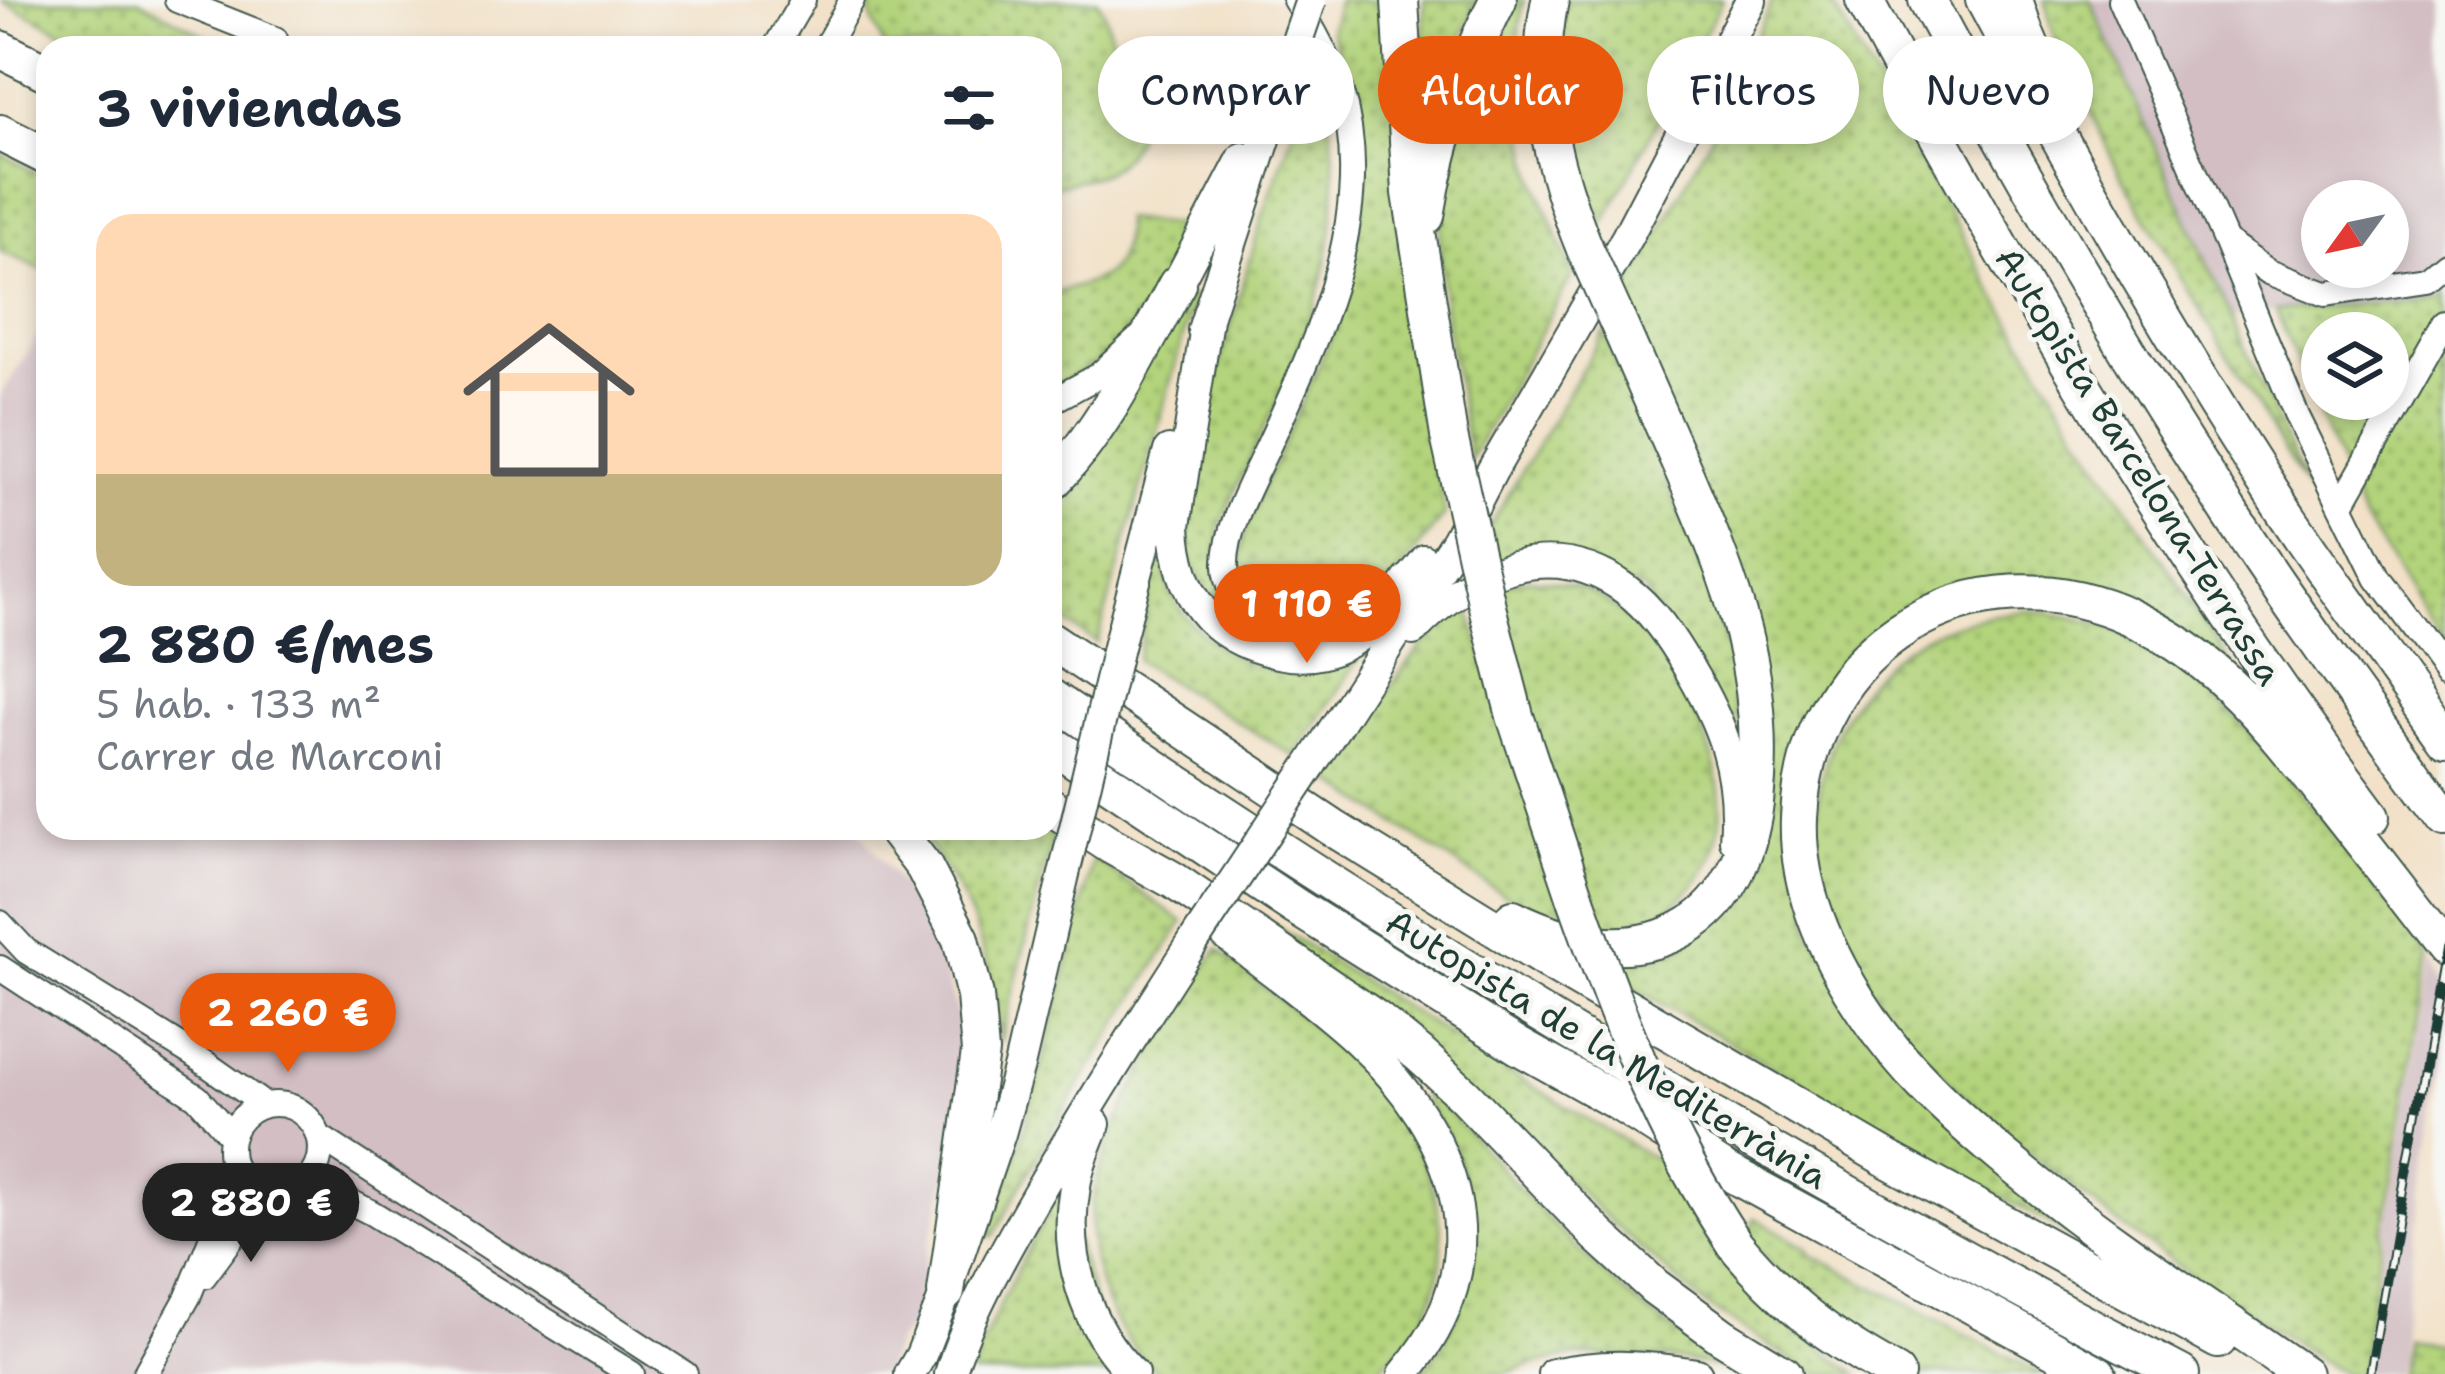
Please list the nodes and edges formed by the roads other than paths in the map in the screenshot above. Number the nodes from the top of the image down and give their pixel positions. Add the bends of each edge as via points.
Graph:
1 (176, 0) edge
2 (218, 0) edge
3 (803, 0) edge
4 (817, 0) edge
5 (852, 0) edge
6 (1295, 0) edge
7 (1311, 0) edge
8 (1400, 0) edge
9 (1498, 0) edge
10 (1550, 0) edge
11 (1751, 0) edge
12 (1864, 0) edge
13 (1927, 0) edge
14 (1984, 0) edge
15 (2017, 0) edge
16 (2120, 0) edge
17 (266, 36) edge
18 (273, 36) edge
19 (782, 36) edge
20 (798, 36) edge
21 (832, 36) edge
22 (1299, 36) edge
23 (0, 49) edge
24 (36, 67) edge
25 (0, 106) edge
26 (36, 124) edge
27 (0, 133) edge
28 (1250, 144) edge
29 (1262, 144) edge
30 (36, 151) edge
31 (2225, 241) junction
32 (2445, 263) edge
33 (1177, 284) junction
34 (1425, 286) junction
35 (1208, 313) junction
36 (2162, 315) junction
37 (2445, 322) edge
38 (1062, 396) edge
39 (1062, 469) edge
40 (1492, 471) junction
41 (2342, 504) junction
42 (1424, 557) junction
43 (1062, 648) edge
44 (2445, 669) edge
45 (1368, 678) junction
46 (1062, 705) edge
47 (2445, 736) edge
48 (1062, 751) edge
49 (1062, 814) edge
50 (2445, 818) edge
51 (1333, 828) junction
52 (904, 840) edge
53 (1112, 846) junction
54 (1706, 912) junction
55 (2438, 922) edge
56 (0, 923) edge
57 (0, 968) edge
58 (1120, 1054) junction
59 (263, 1104) junction
60 (231, 1136) junction
61 (318, 1136) junction
62 (237, 1174) junction
63 (304, 1183) junction
64 (275, 1194) junction
65 (946, 1292) junction
66 (188, 1297) junction
67 (145, 1374) edge
68 (632, 1374) edge
69 (685, 1374) edge
70 (910, 1374) edge
71 (950, 1374) edge
72 (1133, 1374) edge
73 (1404, 1374) edge
74 (1553, 1374) edge
75 (1697, 1374) edge
76 (1784, 1374) edge
77 (1896, 1374) edge
78 (2098, 1374) edge
79 (2182, 1374) edge
80 (2285, 1374) edge
81 (2303, 1374) edge

1 - 17 street
2 - 18 street
3 - 19 street
4 - 20 street
5 - 21 street
6 - 42 street via 1340,88 1352,186 1321,324 1237,517 1228,578 1257,620 1288,634 1327,634 1390,597
7 - 22 main road, bridge
8 - 34 highway
9 - 34 highway via 1436,156
10 - 54 highway, bridge via 1543,92 1558,178 1724,567 1751,662 1753,820 1736,872
11 - 40 main road via 1628,237
12 - 55 highway, Autopista Barcelona-Terrassa via 2060,350
13 - 50 highway, Autopista Barcelona-Terrassa via 2176,430
14 - 36 highway
15 - 36 main road via 2074,139
16 - 31 street
23 - 24 highway
25 - 26 highway
27 - 30 highway
28 - 33 main road
29 - 35 main road
31 - 32 street via 2269,272 2326,294 2426,279
31 - 41 street
33 - 38 street via 1115,362
33 - 39 highway
34 - 77 highway, bridge via 1449,436 1515,716 1624,1028 1674,1143 1734,1243 1804,1316
35 - 42 main road via 1175,526 1196,603 1243,644 1322,654 1371,628
35 - 65 main road, bridge via 1119,643 1021,1062
36 - 47 highway via 2276,498
37 - 41 street
40 - 42 main road
40 - 45 main road
41 - 44 street via 2377,578
43 - 51 highway
45 - 54 main road via 1449,596 1496,571 1563,564 1625,589 1680,654 1732,768 1735,839
45 - 58 main road, bridge
46 - 79 highway, Autopista de la Mediterrània via 1536,1012
48 - 78 highway, Autopista de la Mediterrània via 1520,1048
49 - 53 highway
51 - 54 highway via 1569,940 1653,942
51 - 80 highway via 1868,1149
52 - 65 highway via 961,939 975,996 980,1052
53 - 73 main road via 1357,1040 1433,1137 1457,1202 1459,1263 1440,1321
53 - 76 highway via 1376,1019 1464,1095 1655,1287
55 - 81 highway via 2234,686 2145,625 2074,598 1980,597 1904,629 1840,687 1808,758 1799,819 1814,913 1891,1048 2030,1180
56 - 59 street via 26,951
57 - 60 street via 196,1097
58 - 71 main road via 1010,1240
58 - 72 main road via 1075,1184 1072,1243 1086,1304
59 - 60 street
59 - 61 street via 289,1105
60 - 62 street
61 - 63 street via 316,1168
61 - 69 street
62 - 64 street
62 - 66 street
63 - 64 street
63 - 68 street via 372,1213
64 - 66 street
65 - 70 main road
66 - 67 street
74 - 75 main road via 1626,1365

